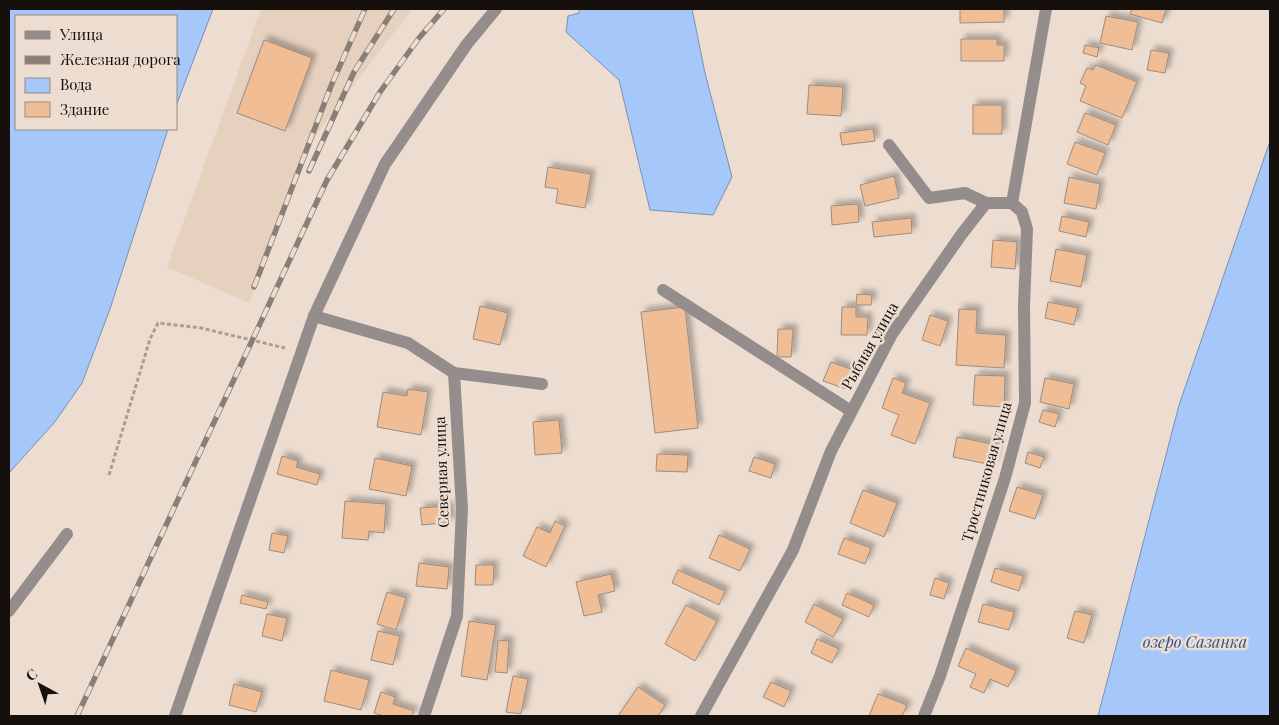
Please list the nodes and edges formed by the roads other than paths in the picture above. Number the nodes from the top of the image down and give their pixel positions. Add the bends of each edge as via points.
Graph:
1 (496, 9) edge
2 (1046, 9) edge
3 (889, 145) dead end
4 (986, 203) junction
5 (1012, 203) junction
6 (663, 290) dead end
7 (314, 316) junction
8 (454, 373) junction
9 (542, 384) dead end
10 (851, 411) junction
11 (68, 534) dead end
12 (9, 611) edge
13 (175, 716) edge
14 (424, 716) edge
15 (701, 716) edge
16 (924, 716) edge

1 - 7 street via 466,44 385,164
2 - 5 street
3 - 4 street via 929,198 965,194
4 - 5 street
4 - 10 street, Рыбная улица via 892,334
5 - 16 street, Тростниковая улица via 1022,212 1027,229 1025,402 1002,487
6 - 10 street
7 - 8 street via 408,343
7 - 13 street
8 - 9 street
8 - 14 street, Северная улица via 462,510 457,616
10 - 15 street, Рыбная улица via 831,451 793,550
11 - 12 street

